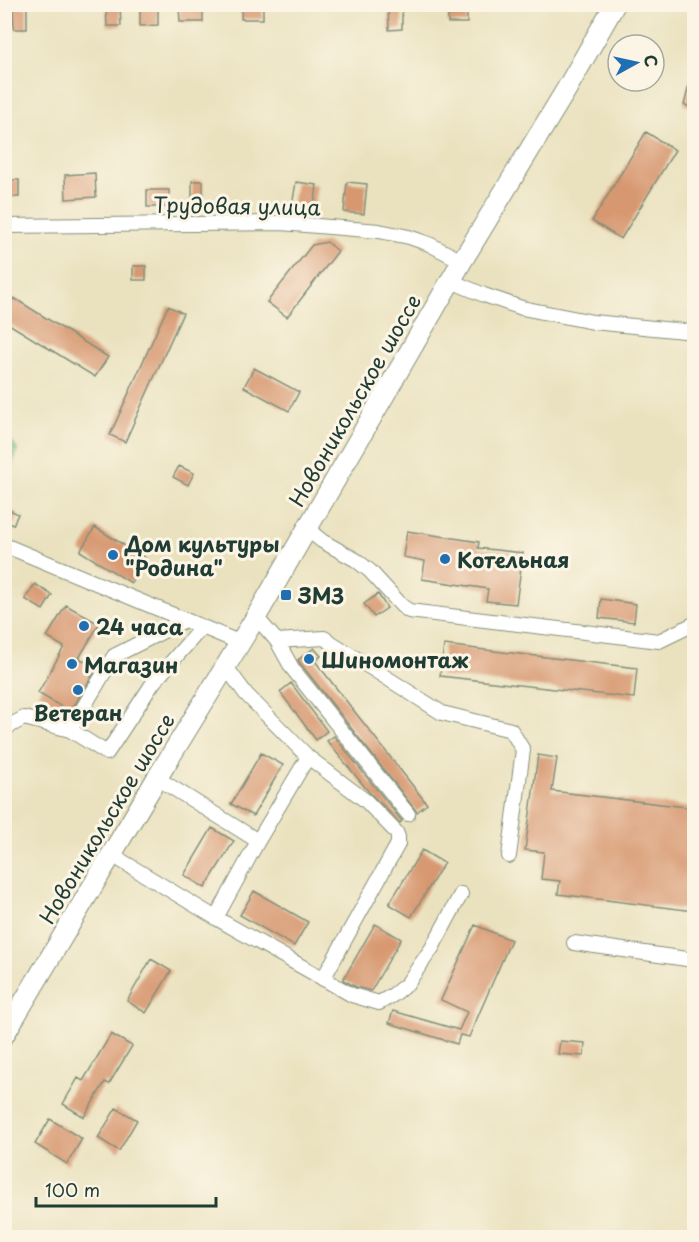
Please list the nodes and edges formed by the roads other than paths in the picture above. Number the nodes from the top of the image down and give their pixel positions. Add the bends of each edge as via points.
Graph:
1 (615, 4) edge
2 (4, 226) edge
3 (462, 261) junction
4 (451, 280) junction
5 (694, 332) edge
6 (307, 529) junction
7 (4, 545) edge
8 (256, 617) junction
9 (185, 620) junction
10 (694, 624) edge
11 (202, 627) junction
12 (277, 641) junction
13 (241, 643) junction
14 (226, 667) junction
15 (4, 729) edge
16 (70, 730) junction
17 (308, 757) junction
18 (157, 778) junction
19 (408, 814) dead end
20 (258, 841) junction
21 (112, 855) junction
22 (509, 856) dead end
23 (461, 894) dead end
24 (216, 918) junction
25 (574, 943) dead end
26 (694, 960) edge
27 (323, 979) junction
28 (10, 1014) edge
29 (4, 1035) edge

1 - 3 highway, Новоникольское шоссе
2 - 3 street, Трудовая улица via 281,224 379,231 429,244
3 - 4 highway, Новоникольское шоссе
4 - 5 street via 522,308 593,322
4 - 6 highway, Новоникольское шоссе
6 - 8 highway, Новоникольское шоссе
6 - 10 street via 370,571 409,611 659,641
7 - 9 street
8 - 12 street
8 - 13 highway, Новоникольское шоссе
9 - 11 street
9 - 16 street via 114,656
11 - 13 street
11 - 16 street via 153,683 107,753
12 - 19 street via 292,668
12 - 22 street via 324,638 442,713 511,730 523,750
13 - 14 highway, Новоникольское шоссе
14 - 17 street via 246,694
14 - 18 highway, Новоникольское шоссе
15 - 16 street via 24,718
17 - 20 street
17 - 27 street via 366,801 396,832 399,841
18 - 20 street
18 - 21 highway, Новоникольское шоссе
20 - 24 street
21 - 24 street
21 - 28 highway, Новоникольское шоссе
23 - 27 street via 432,948 407,984 393,995 379,1003 352,995
24 - 27 street
25 - 26 street
28 - 29 highway, Новоникольское шоссе

